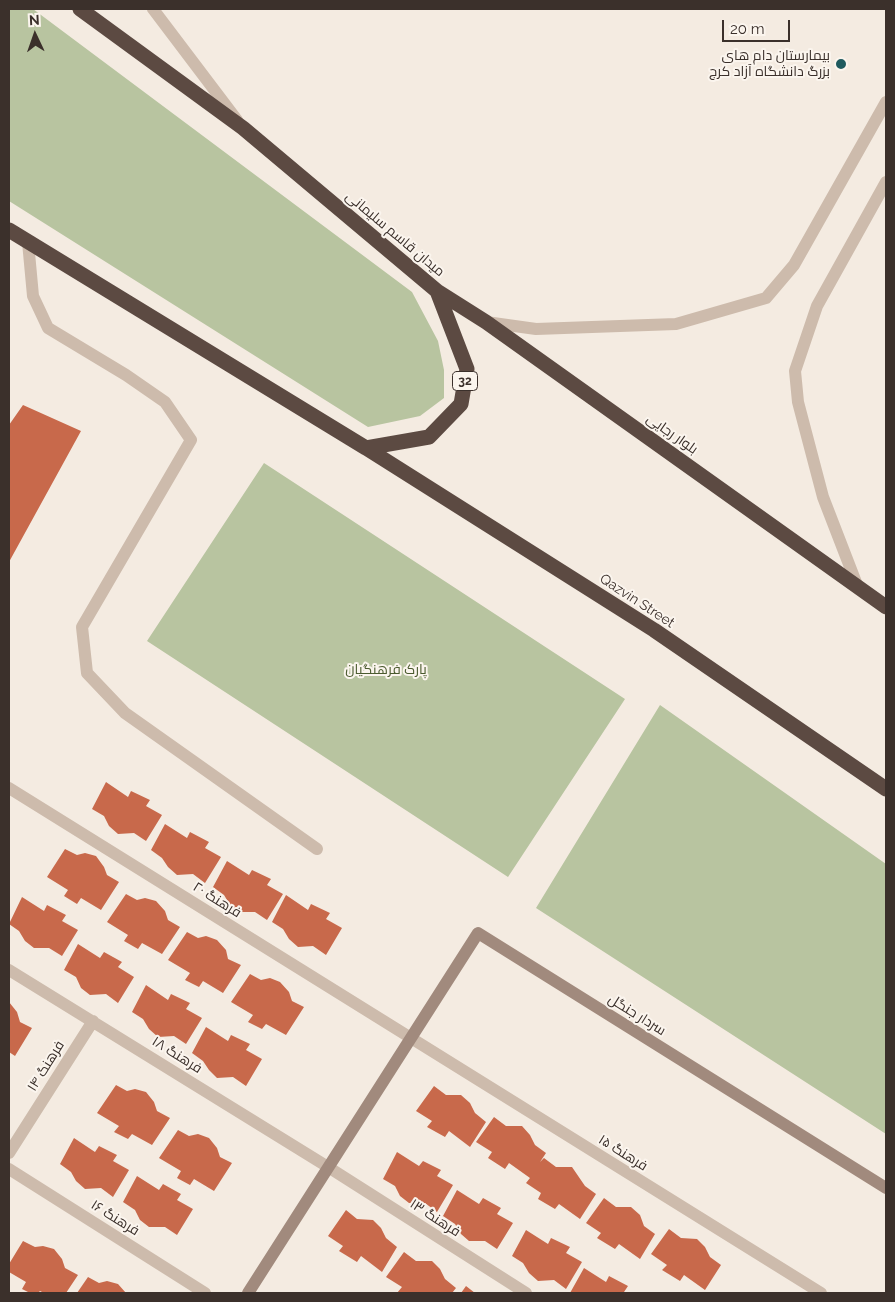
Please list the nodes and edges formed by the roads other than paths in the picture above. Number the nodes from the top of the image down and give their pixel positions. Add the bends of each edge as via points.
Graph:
1 (80, 9) edge
2 (153, 9) edge
3 (886, 102) edge
4 (243, 128) junction
5 (886, 182) edge
6 (9, 230) edge
7 (28, 242) junction
8 (438, 291) junction
9 (486, 322) junction
10 (366, 448) junction
11 (857, 585) junction
12 (886, 607) edge
13 (9, 788) edge
14 (886, 789) edge
15 (317, 849) dead end
16 (9, 970) edge
17 (93, 1021) junction
18 (410, 1038) junction
19 (9, 1153) edge
20 (328, 1167) junction
21 (9, 1169) edge
22 (886, 1188) edge
23 (205, 1293) edge
24 (248, 1293) edge
25 (526, 1293) edge
26 (821, 1293) edge

1 - 4 highway, میدان قاسم سلیمانی / 32
2 - 4 street
3 - 9 street via 794,266 766,298 676,324 536,330
4 - 8 highway, میدان قاسم سلیمانی / 32
5 - 11 street via 817,306 795,370 798,402 823,497
6 - 7 highway
7 - 10 highway
7 - 15 street via 33,296 48,328 165,402 191,440 82,627 87,673 125,713
8 - 9 highway, بلوار رجایی / 32
8 - 10 highway, میدان قاسم سلیمانی / 32 via 467,369 461,404 429,436
9 - 11 highway, بلوار رجایی / 32
10 - 14 highway, Qazvin Street via 654,630
11 - 12 highway, بلوار رجایی / 32
13 - 18 street, فرهنگ ۲۰
16 - 17 street, فرهنگ ۱۸
17 - 19 street, فرهنگ ۱۴
17 - 20 street, فرهنگ ۱۸
18 - 20 street
18 - 22 street, سردار جنگل via 478,933
18 - 26 street, فرهنگ ۱۵
20 - 24 street
20 - 25 street, فرهنگ ۱۳
21 - 23 street, فرهنگ ۱۶

